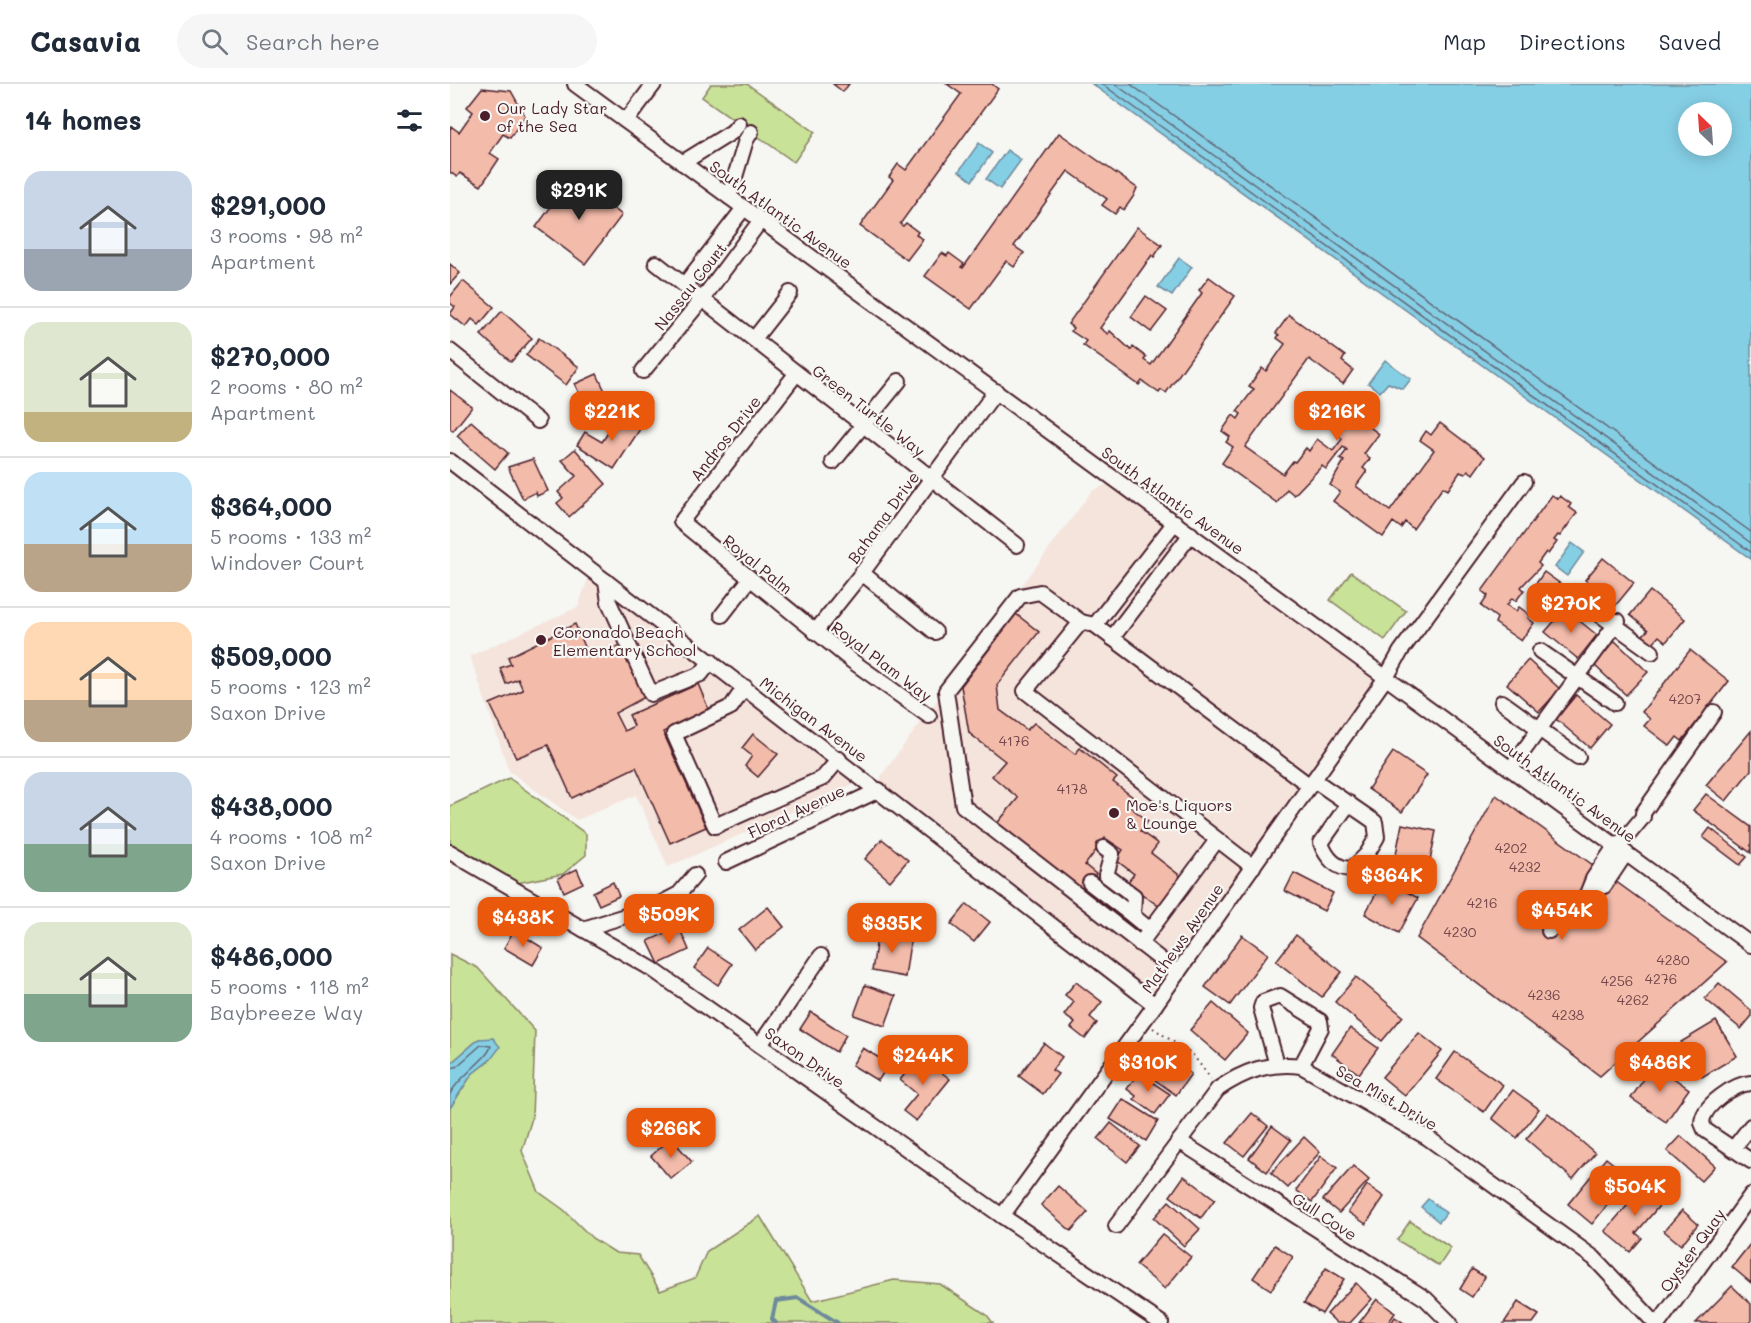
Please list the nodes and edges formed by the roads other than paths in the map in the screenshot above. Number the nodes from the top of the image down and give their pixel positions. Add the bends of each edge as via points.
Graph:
1 (575, 84) edge
2 (654, 84) edge
3 (594, 90) edge
4 (626, 121) junction
5 (682, 163) junction
6 (729, 197) junction
7 (744, 208) junction
8 (761, 220) junction
9 (656, 263) dead end
10 (685, 284) junction
11 (790, 293) dead end
12 (703, 298) junction
13 (754, 339) junction
14 (450, 351) edge
15 (643, 371) dead end
16 (796, 374) junction
17 (899, 381) dead end
18 (996, 391) junction
19 (538, 421) dead end
20 (862, 426) junction
21 (450, 462) edge
22 (833, 462) dead end
23 (931, 478) junction
24 (1524, 482) dead end
25 (681, 522) joint
26 (1175, 522) junction
27 (1191, 534) junction
28 (1017, 546) dead end
29 (862, 573) junction
30 (750, 579) junction
31 (606, 581) junction
32 (1581, 601) dead end
33 (722, 615) dead end
34 (1616, 623) junction
35 (1088, 624) junction
36 (815, 632) junction
37 (935, 632) dead end
38 (1112, 638) junction
39 (1540, 651) dead end
40 (1652, 652) dead end
41 (711, 661) junction
42 (1387, 676) junction
43 (1577, 676) junction
44 (745, 687) junction
45 (1502, 702) dead end
46 (1615, 703) dead end
47 (1714, 712) dead end
48 (929, 716) dead end
49 (1539, 729) junction
50 (1578, 757) dead end
51 (839, 759) junction
52 (1511, 768) junction
53 (1312, 783) junction
54 (879, 790) junction
55 (1349, 803) junction
56 (1217, 840) junction
57 (1104, 848) dead end
58 (1620, 848) junction
59 (450, 852) edge
60 (726, 862) dead end
61 (1253, 867) junction
62 (695, 875) dead end
63 (1090, 882) dead end
64 (1133, 916) junction
65 (583, 928) junction
66 (1150, 930) junction
67 (1549, 932) dead end
68 (1140, 944) junction
69 (1751, 945) edge
70 (821, 956) dead end
71 (1178, 973) junction
72 (1155, 1005) junction
73 (760, 1045) junction
74 (1277, 1065) junction
75 (1301, 1066) junction
76 (1751, 1083) edge
77 (1751, 1126) edge
78 (1179, 1141) junction
79 (1733, 1149) junction
80 (1751, 1161) edge
81 (1751, 1195) edge
82 (1002, 1216) junction
83 (1116, 1226) dead end
84 (1161, 1323) edge
85 (1450, 1323) edge
86 (1657, 1323) edge

1 - 3 street, South Atlantic Avenue
2 - 4 street
3 - 4 street, South Atlantic Avenue
4 - 5 street, South Atlantic Avenue
5 - 6 street, South Atlantic Avenue
5 - 6 street via 745,128 746,140
6 - 7 street, South Atlantic Avenue
7 - 8 street, South Atlantic Avenue
7 - 10 street
8 - 12 street, Nassau Court
8 - 18 street, South Atlantic Avenue
9 - 10 street, Green Turtle Way
10 - 12 street, Green Turtle Way
11 - 13 street
12 - 13 street, Green Turtle Way
12 - 15 street, Nassau Court
13 - 16 street, Green Turtle Way
14 - 19 street
16 - 20 street, Green Turtle Way
16 - 25 street, Andros Drive
17 - 20 street
18 - 23 street, Bahama Drive
18 - 26 street, South Atlantic Avenue
20 - 22 street
20 - 23 street, Green Turtle Way
21 - 31 street, Michigan Avenue
23 - 28 street, Green Turtle Way
23 - 29 street, Bahama Drive
24 - 42 street, Mathews Avenue
25 - 30 street, Royal Palm
26 - 27 street, South Atlantic Avenue
26 - 35 street
27 - 38 street
27 - 42 street, South Atlantic Avenue
29 - 36 street, Bahama Drive
29 - 37 street
30 - 33 street
30 - 36 street, Royal Palm
31 - 41 street, Michigan Avenue
31 - 41 street via 609,602 651,694 701,674
32 - 34 street
34 - 40 street
34 - 43 street
35 - 38 street
35 - 56 street via 1025,691
35 - 68 street via 1040,592 1020,596 946,691 963,806
36 - 48 street, Royal Plam Way
38 - 53 street
39 - 43 street
41 - 44 street, Michigan Avenue
42 - 52 street, South Atlantic Avenue
42 - 53 street, Mathews Avenue
43 - 46 street
43 - 49 street
44 - 51 street, Michigan Avenue
44 - 51 street via 731,707 674,734 716,826 823,778
45 - 49 street
47 - 58 street via 1643,813 1633,821
49 - 50 street
49 - 52 street
51 - 54 street, Michigan Avenue
52 - 58 street, South Atlantic Avenue
53 - 55 street
53 - 61 street, Mathews Avenue
54 - 60 street, Floral Avenue
54 - 72 street, Michigan Avenue
55 - 55 street via 1375,822 1377,837 1352,869 1343,869 1325,856 1321,843
56 - 61 street
56 - 66 street
57 - 64 street via 1112,854 1106,875 1134,896
58 - 67 street via 1604,886 1590,891
58 - 69 street, South Atlantic Avenue
59 - 65 street, Saxon Drive
61 - 71 street, Mathews Avenue
62 - 65 street via 680,894 654,907
63 - 64 street
64 - 66 street
65 - 73 street, Saxon Drive via 652,969
66 - 68 street
68 - 71 street
70 - 73 street
71 - 72 street, Mathews Avenue
72 - 82 street, Mathews Avenue
73 - 82 street, Saxon Drive
74 - 75 street, Sea Mist Drive
74 - 75 street via 1261,1008 1263,1002 1280,996 1320,1021 1322,1028
74 - 78 street, Sea Mist Drive via 1251,1070 1218,1089
75 - 86 street, Sea Mist Drive via 1428,1138 1594,1257
76 - 79 street via 1735,1087 1702,1118 1705,1130
77 - 79 street
78 - 83 street, Sea Mist Drive
78 - 85 street, Gull Cove via 1426,1299
79 - 80 street
81 - 86 street, Oyster Quay
82 - 84 street, Saxon Drive

